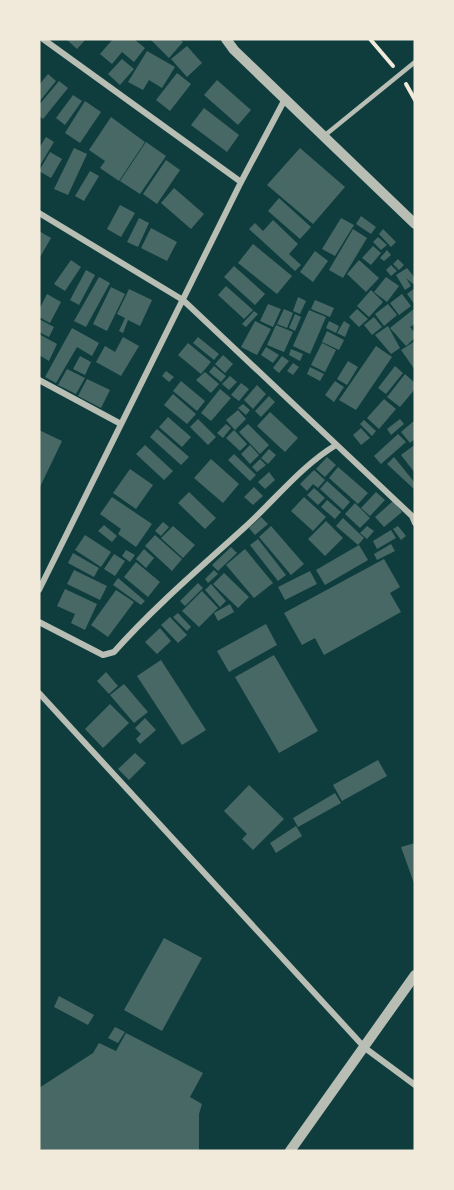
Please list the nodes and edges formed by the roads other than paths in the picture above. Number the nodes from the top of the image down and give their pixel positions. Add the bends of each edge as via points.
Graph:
1 (43, 39) edge
2 (226, 39) edge
3 (415, 62) edge
4 (285, 99) junction
5 (321, 138) junction
6 (241, 182) junction
7 (39, 213) edge
8 (415, 225) edge
9 (183, 300) junction
10 (39, 380) edge
11 (121, 424) junction
12 (336, 445) junction
13 (413, 515) edge
14 (415, 523) edge
15 (39, 590) edge
16 (39, 622) edge
17 (39, 693) edge
18 (415, 975) edge
19 (365, 1048) junction
20 (415, 1085) edge
21 (290, 1151) edge

1 - 6 street
2 - 4 street
3 - 5 lane
4 - 5 street
4 - 6 street
5 - 8 street
6 - 9 street
7 - 9 street
9 - 11 street
9 - 12 street
10 - 11 street
11 - 15 street
12 - 13 street
12 - 16 street via 218,549 114,652 102,654
13 - 14 street
17 - 19 street
18 - 19 street
19 - 20 street
19 - 21 street

